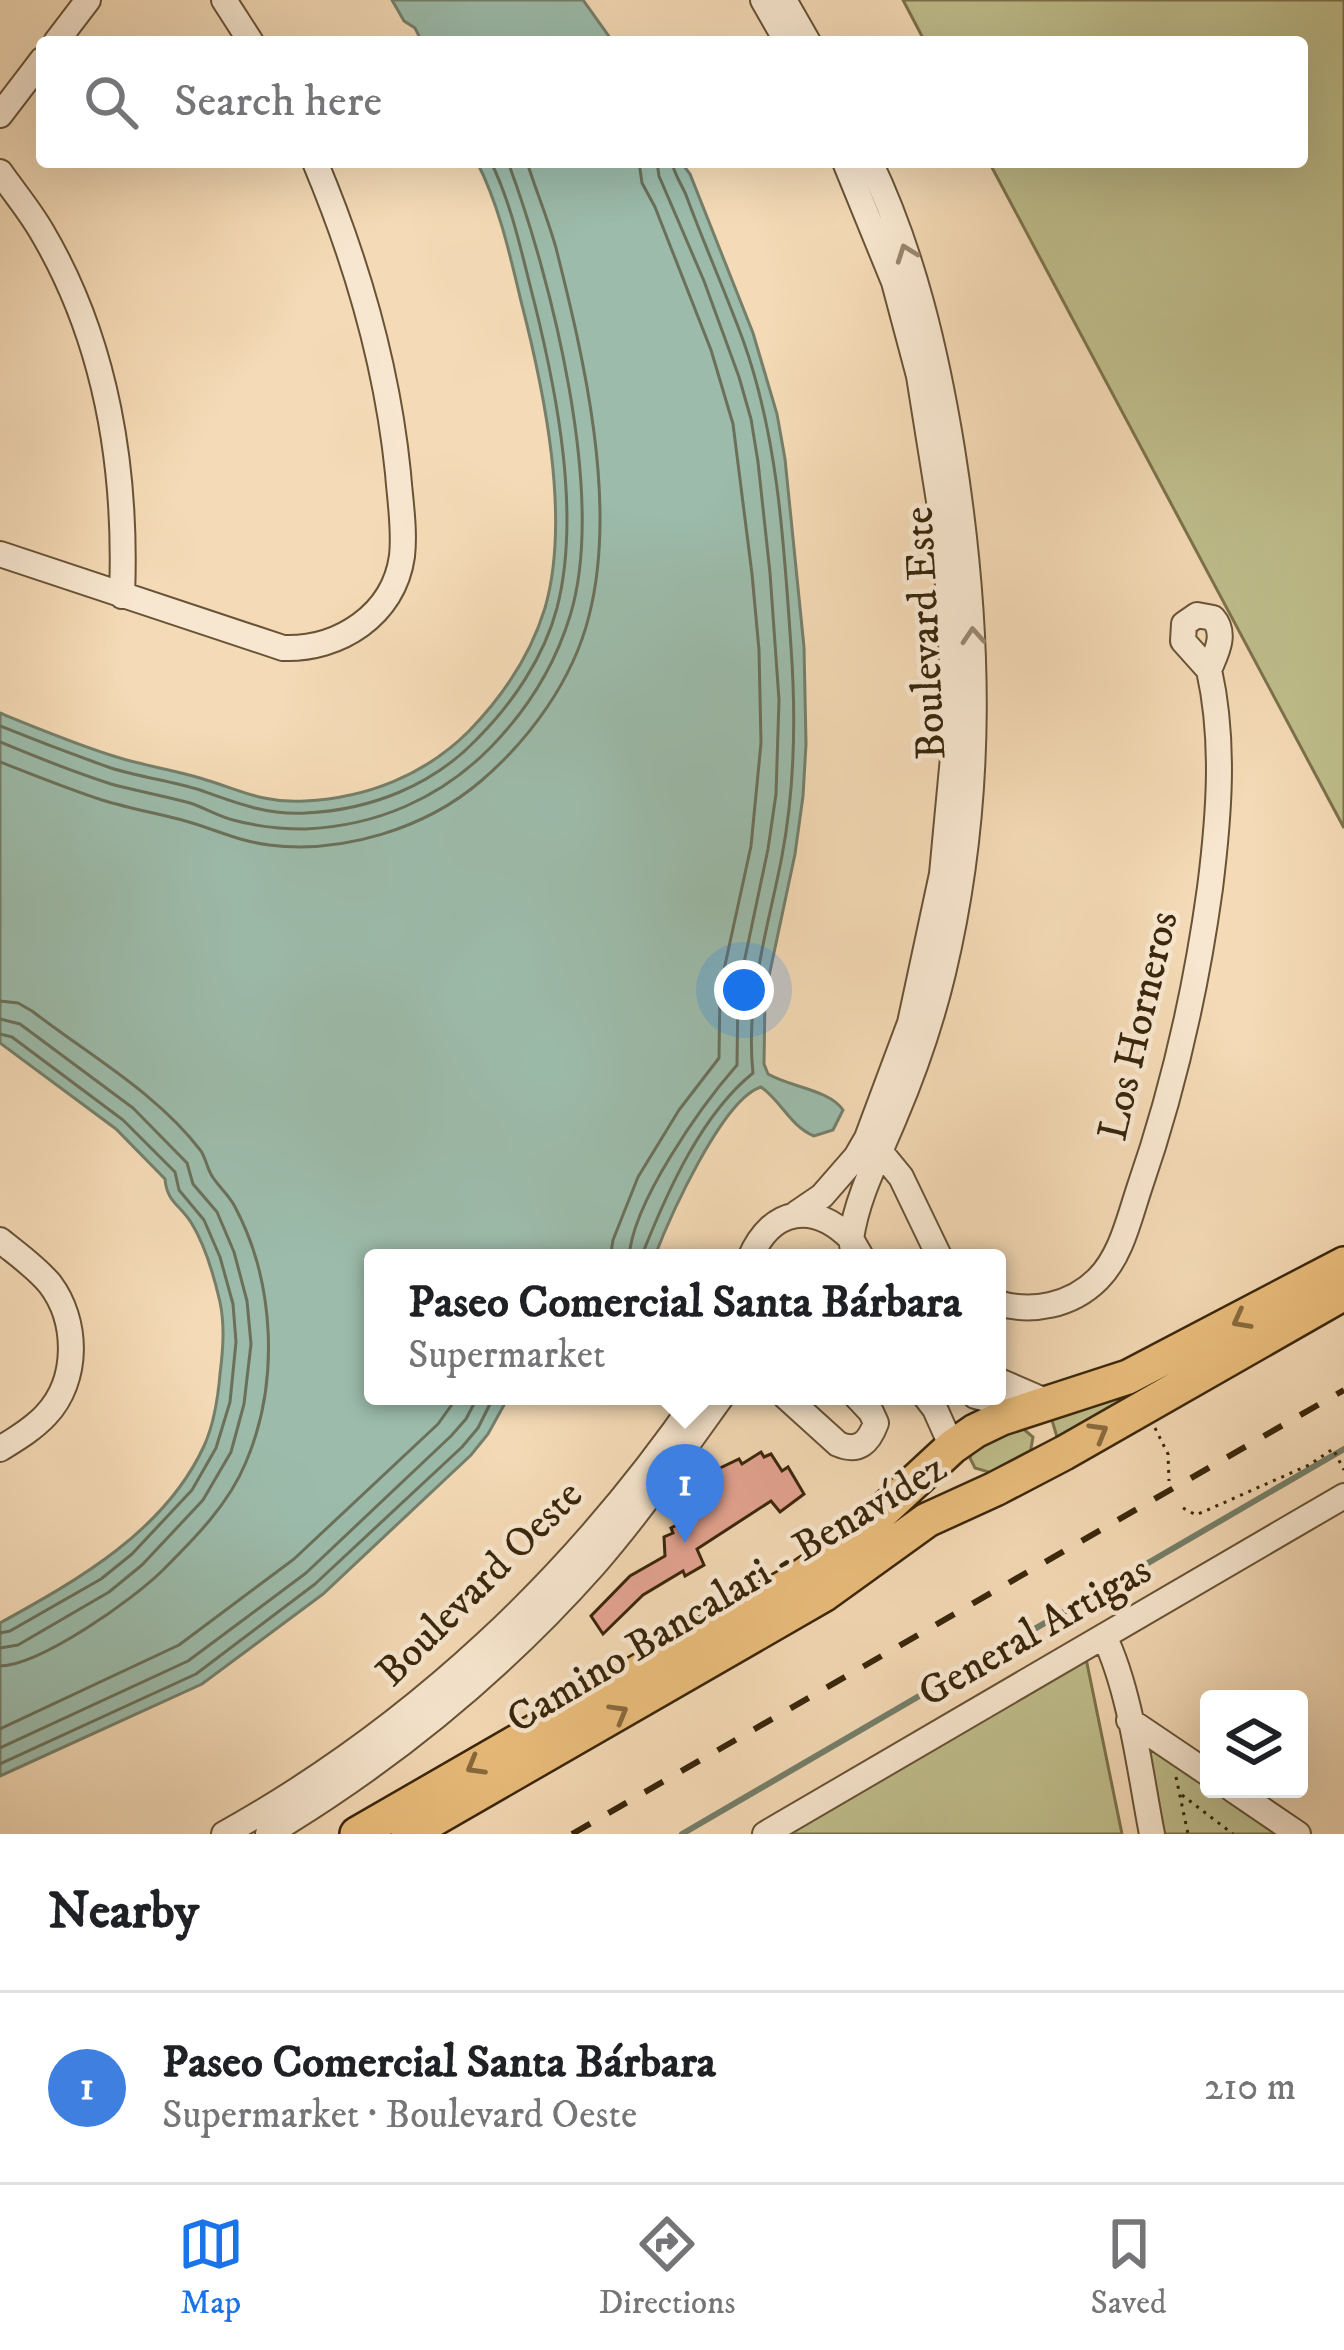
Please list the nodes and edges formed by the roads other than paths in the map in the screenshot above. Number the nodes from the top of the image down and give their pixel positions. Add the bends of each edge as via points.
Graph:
1 (88, 0) edge
2 (224, 0) edge
3 (763, 0) edge
4 (784, 0) edge
5 (61, 36) edge
6 (247, 36) edge
7 (784, 36) edge
8 (805, 36) edge
9 (36, 68) edge
10 (0, 115) edge
11 (317, 168) edge
12 (847, 168) edge
13 (872, 168) edge
14 (0, 172) edge
15 (914, 316) junction
16 (0, 554) edge
17 (122, 596) junction
18 (1209, 670) dead end
19 (874, 1144) junction
20 (797, 1213) junction
21 (0, 1240) edge
22 (756, 1249) edge
23 (854, 1249) edge
24 (856, 1249) edge
25 (936, 1249) edge
26 (1344, 1264) edge
27 (1344, 1293) edge
28 (1006, 1305) edge
29 (1006, 1386) edge
30 (1006, 1401) edge
31 (692, 1405) edge
32 (715, 1405) edge
33 (795, 1405) edge
34 (864, 1405) edge
35 (932, 1405) edge
36 (1038, 1406) junction
37 (952, 1447) junction
38 (0, 1449) edge
39 (1040, 1463) junction
40 (995, 1489) junction
41 (1344, 1496) edge
42 (560, 1585) junction
43 (1104, 1636) junction
44 (1129, 1720) junction
45 (360, 1760) junction
46 (1200, 1768) edge
47 (1245, 1798) edge
48 (224, 1834) edge
49 (268, 1834) edge
50 (357, 1834) edge
51 (408, 1834) edge
52 (765, 1834) edge
53 (1152, 1834) edge
54 (1298, 1834) edge

1 - 5 street
2 - 6 street
3 - 7 street
4 - 8 street
9 - 10 street
11 - 17 street via 349,246 390,406 402,521 395,582 350,632 305,649
12 - 15 street, Boulevard Este
15 -> 13 street, Boulevard Este via 913,273
14 - 17 street via 41,231 95,353 123,502
15 - 19 street, Boulevard Este via 960,594 952,875
16 - 17 street
18 - 28 street, Los Horneros via 1218,724 1216,844 1193,994 1150,1159 1123,1237 1096,1282 1050,1306
19 - 20 street, Boulevard Este
19 - 24 street, Boulevard Este
19 - 25 street via 901,1177
20 - 22 street, Boulevard Este
20 - 23 street via 831,1221
21 - 38 street via 51,1285 71,1337 56,1403
26 -> 36 main road, Camino Bancalari - Benavídez via 1128,1377
39 -> 27 main road, Camino Bancalari - Benavídez
29 - 36 street
30 - 36 street
31 - 42 street, Boulevard Oeste
32 - 42 street, Boulevard Oeste via 629,1523
33 - 34 street via 849,1448 859,1448 877,1423
35 - 37 street
36 - 37 main road, Camino Bancalari - Benavídez
36 - 39 main road via 1047,1440
37 - 40 main road via 962,1472
37 -> 50 main road, Camino Bancalari - Benavídez via 794,1582
39 - 40 main road, Camino Bancalari - Benavídez
51 -> 40 main road, Camino Bancalari - Benavídez via 823,1595 927,1520
41 - 43 street, General Artigas
42 - 45 street, Boulevard Oeste
43 - 44 street
43 - 52 street, General Artigas
44 - 46 street
44 - 53 street
45 - 48 street, Boulevard Oeste
45 - 49 street, Boulevard Oeste via 311,1808
47 - 54 street

